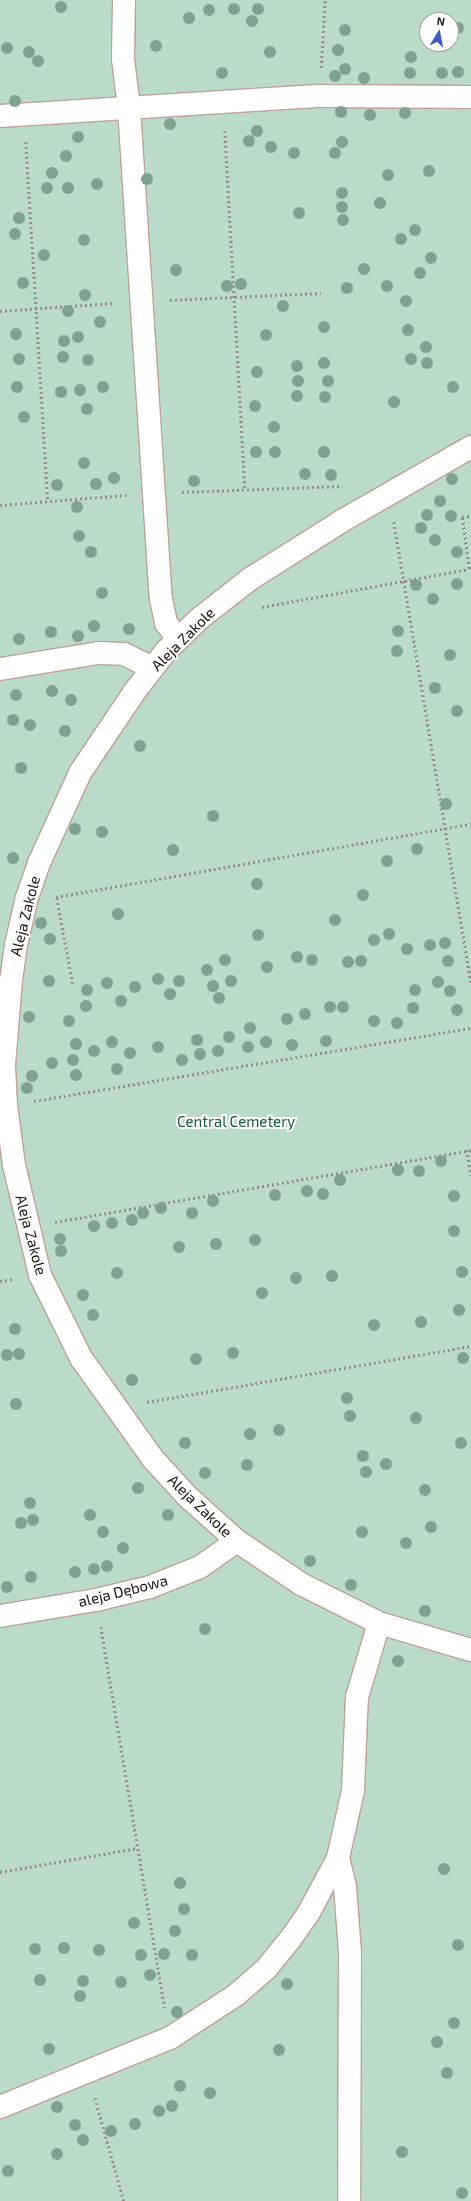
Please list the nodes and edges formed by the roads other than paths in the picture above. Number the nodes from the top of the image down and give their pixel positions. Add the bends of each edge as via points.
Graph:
1 (124, 0) edge
2 (471, 97) edge
3 (129, 108) junction
4 (0, 116) edge
5 (471, 447) edge
6 (178, 639) junction
7 (153, 668) junction
8 (0, 669) edge
9 (7, 1166) edge
10 (237, 1541) junction
11 (0, 1616) edge
12 (379, 1623) junction
13 (471, 1650) edge
14 (338, 1858) junction
15 (0, 2107) edge
16 (349, 2201) edge

1 - 3 street via 123,59
2 - 3 street via 320,96
3 - 4 street
3 - 6 street via 161,599 166,623
5 - 6 street, Aleja Zakole via 250,579
6 - 7 street, Aleja Zakole
7 - 8 street via 124,654 99,653
7 - 9 street, Aleja Zakole via 111,724 80,773 39,863 26,902 11,980 5,1059
9 - 10 street, Aleja Zakole via 40,1274 66,1332 114,1407 171,1479
10 - 11 street, aleja Dębowa via 218,1556 179,1577 96,1600
10 - 12 street, Aleja Zakole via 301,1584
12 - 13 street, Aleja Zakole
12 - 14 street via 357,1697 353,1791
14 - 15 street via 308,1914 266,1969 206,2017 170,2038
14 - 16 street via 346,1893 350,1952

